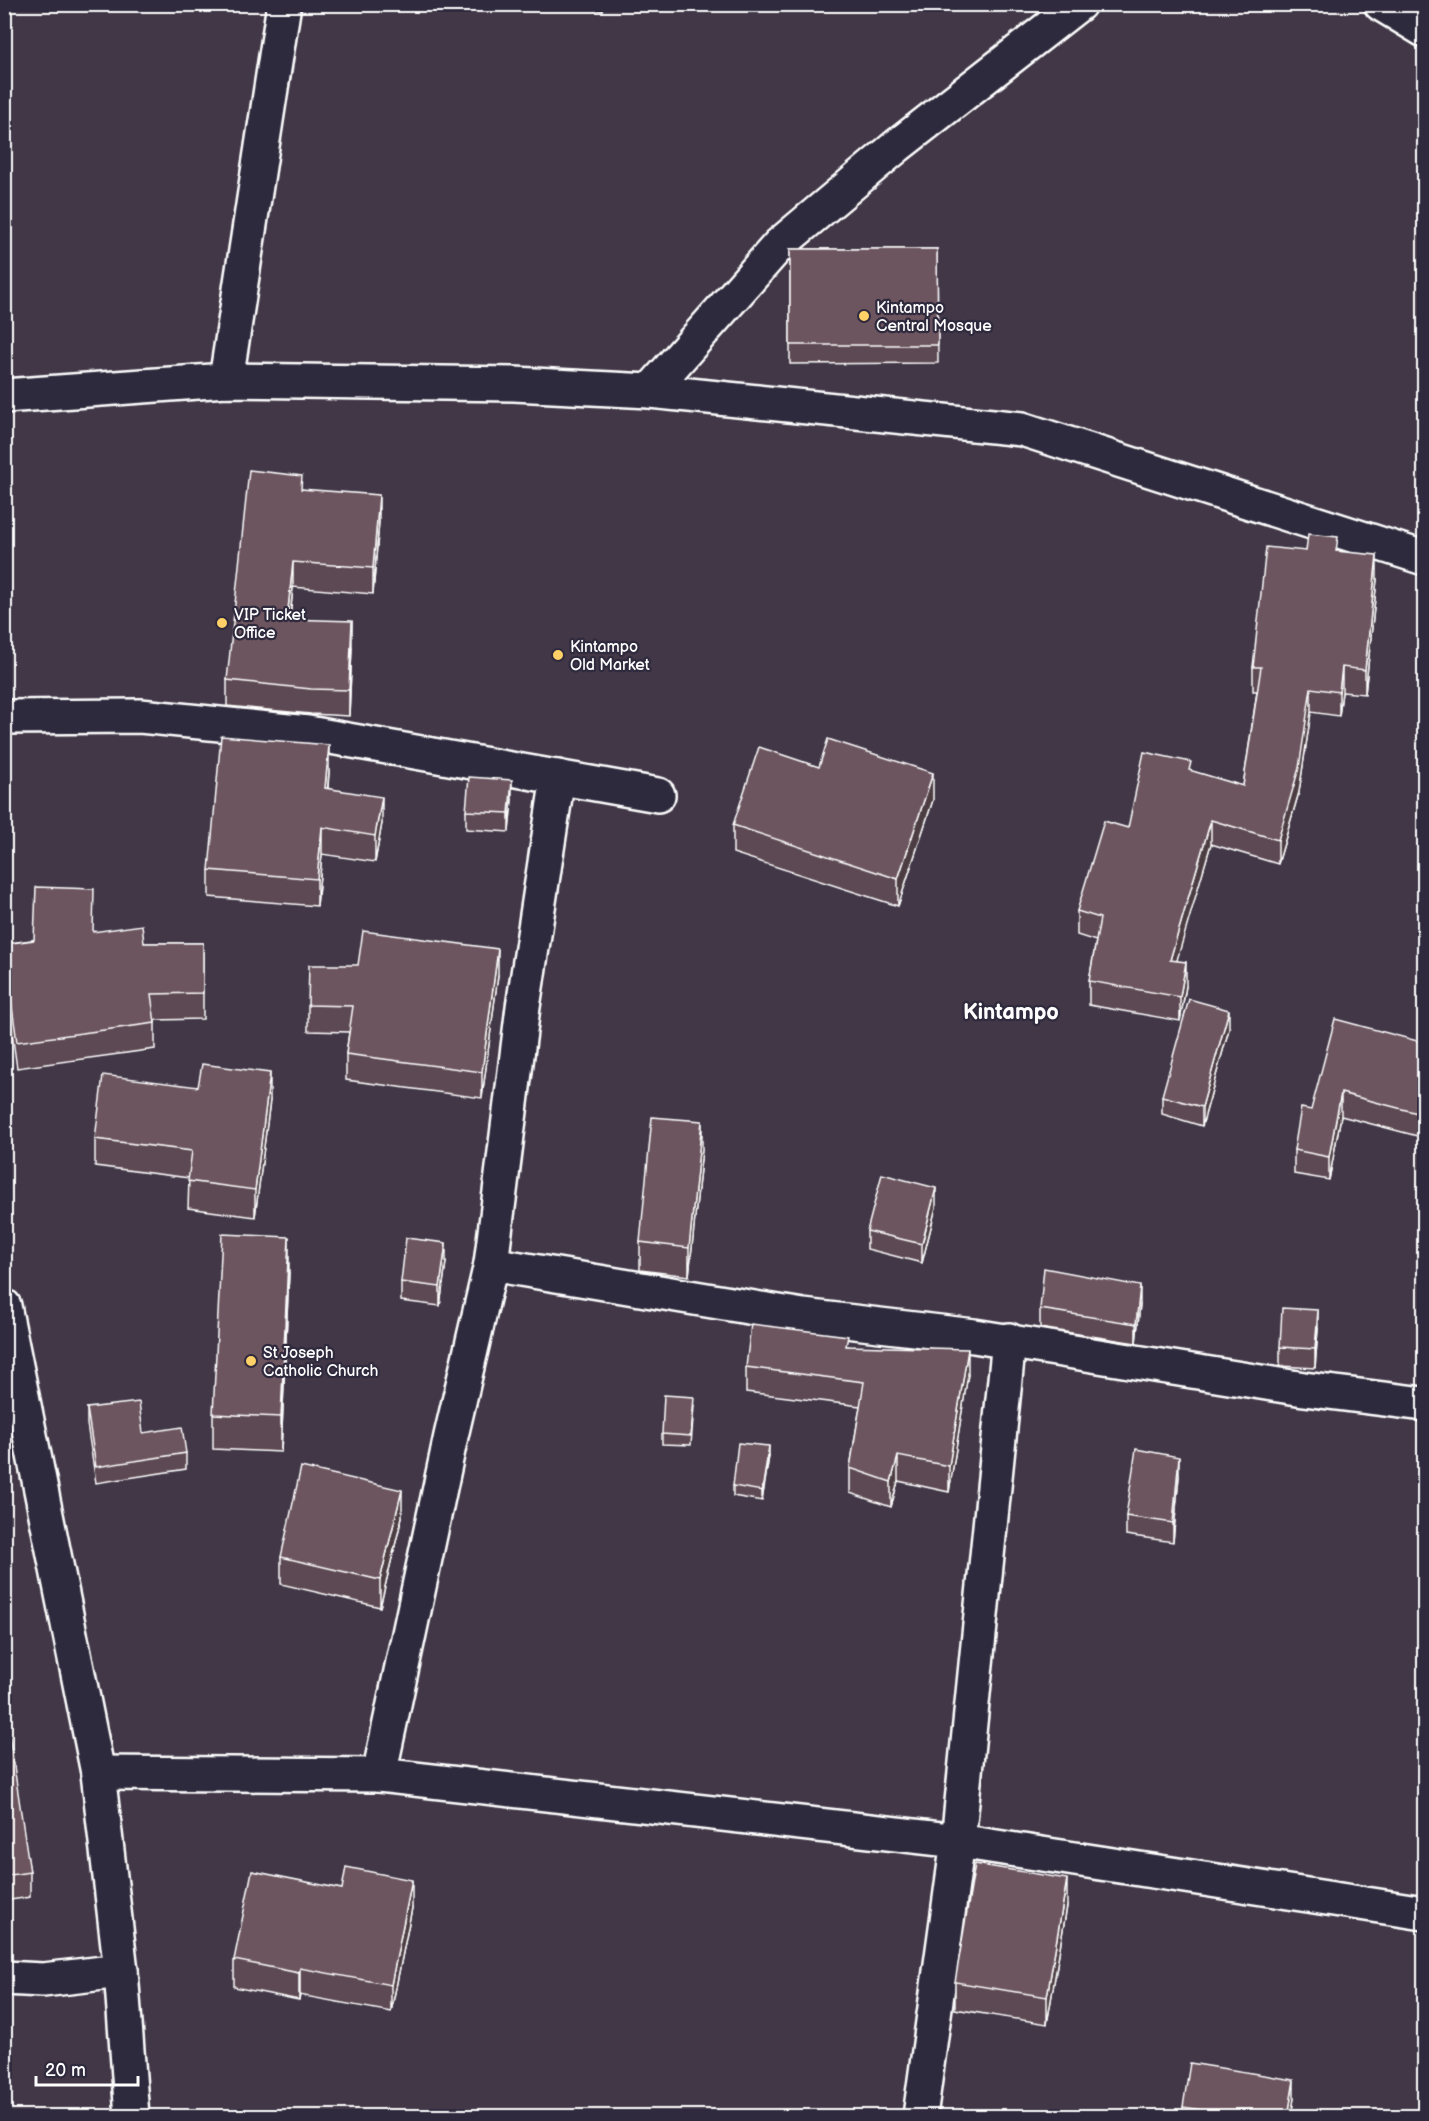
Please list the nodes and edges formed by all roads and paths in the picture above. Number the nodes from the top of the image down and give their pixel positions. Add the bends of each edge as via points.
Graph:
1 (284, 4) edge
2 (1079, 4) edge
3 (1381, 4) edge
4 (1425, 30) edge
5 (226, 380) junction
6 (650, 391) junction
7 (4, 396) edge
8 (1425, 558) edge
9 (4, 717) edge
10 (558, 777) junction
11 (658, 795) dead end
12 (491, 1264) junction
13 (4, 1306) edge
14 (1009, 1341) junction
15 (1425, 1404) edge
16 (98, 1773) junction
17 (379, 1775) junction
18 (958, 1841) junction
19 (1425, 1913) edge
20 (121, 1971) junction
21 (4, 1978) edge
22 (132, 2116) edge
23 (920, 2116) edge

1 - 5 street
2 - 6 street via 897,146 779,245
3 - 4 street
5 - 6 street via 514,384
5 - 7 street
6 - 8 street via 1022,429
9 - 10 street via 140,716 308,733
10 - 11 street
10 - 12 street via 523,1007
12 - 14 street via 803,1316
12 - 17 street
13 - 16 street
14 - 15 street via 1304,1389
14 - 18 street
16 - 17 street
16 - 20 street
17 - 18 street
18 - 19 street
18 - 23 street
20 - 21 street via 43,1980
20 - 22 street

